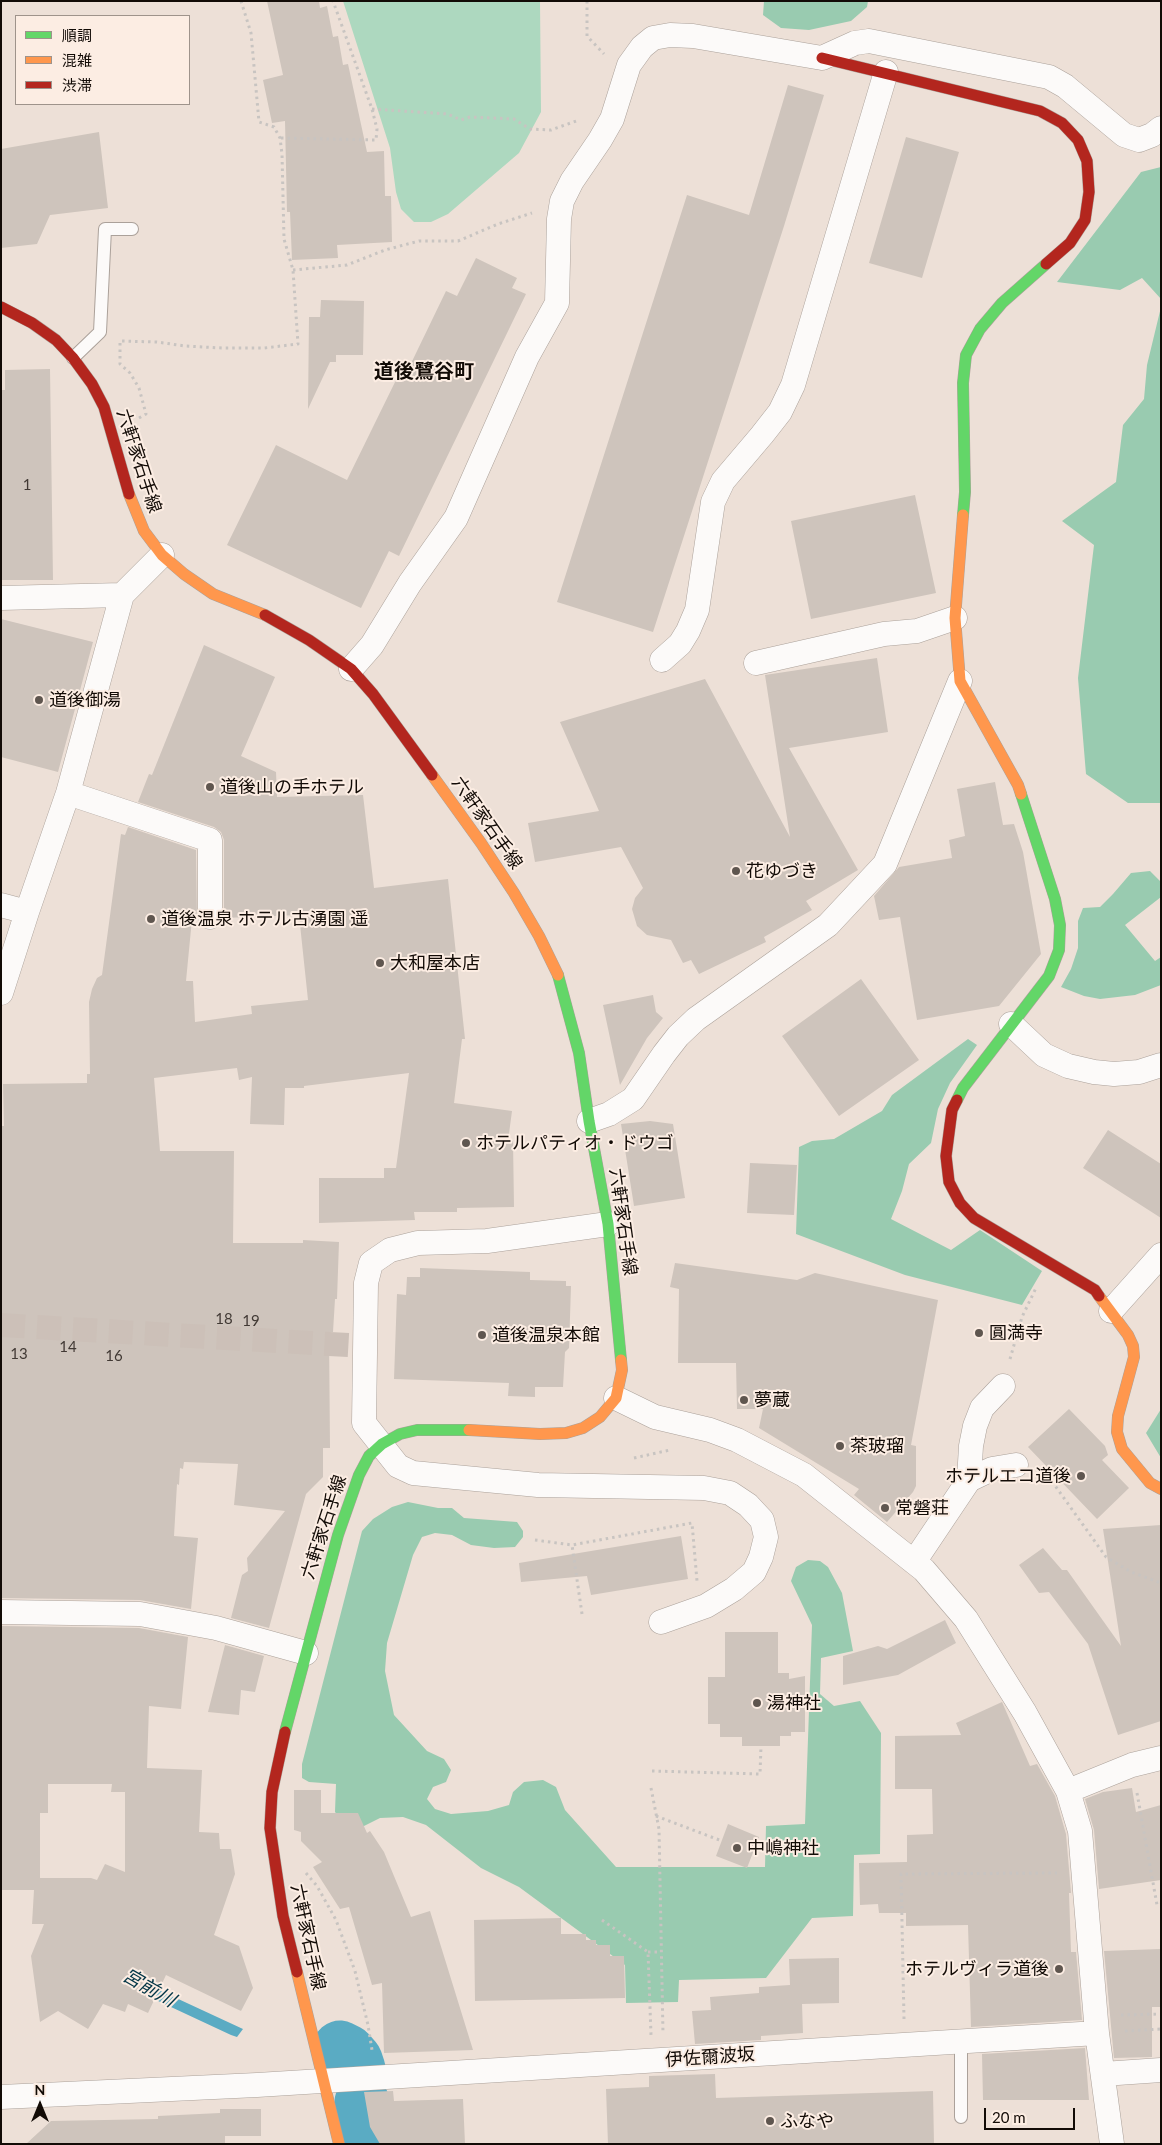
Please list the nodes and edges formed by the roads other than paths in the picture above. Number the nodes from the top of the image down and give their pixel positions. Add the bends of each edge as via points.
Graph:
1 (822, 58) junction
2 (886, 72) junction
3 (1161, 128) edge
4 (132, 229) dead end
5 (1, 307) edge
6 (73, 358) junction
7 (162, 554) junction
8 (122, 596) junction
9 (1, 598) edge
10 (955, 618) junction
11 (662, 660) dead end
12 (756, 663) dead end
13 (351, 669) junction
14 (960, 681) junction
15 (68, 793) junction
16 (1, 904) edge
17 (26, 912) junction
18 (210, 917) dead end
19 (1, 993) edge
20 (1011, 1024) junction
21 (1161, 1065) edge
22 (588, 1122) junction
23 (608, 1224) junction
24 (1161, 1255) edge
25 (1111, 1312) junction
26 (1003, 1386) road end
27 (616, 1398) junction
28 (382, 1444) junction
29 (1016, 1465) road end
30 (969, 1480) junction
31 (1161, 1489) edge
32 (914, 1562) junction
33 (1, 1612) edge
34 (661, 1622) dead end
35 (306, 1653) junction
36 (1161, 1758) edge
37 (1068, 1791) junction
38 (1104, 2027) junction
39 (961, 2041) junction
40 (1161, 2070) edge
41 (1103, 2074) junction
42 (322, 2081) junction
43 (1, 2097) edge
44 (961, 2117) dead end
45 (340, 2144) edge
46 (1112, 2144) edge

1 - 2 main road
1 - 3 street via 855,43 869,41 1039,76 1065,86 1124,135 1139,140
1 - 13 street via 693,36 653,38 642,47 629,65 612,119 562,201 557,303 527,357 456,518 410,583 372,646
2 - 10 main road via 1040,111 1062,123 1078,140 1087,161 1089,192 1085,220 1070,243 1002,303 980,329 966,355 963,383 965,492
2 - 11 street via 793,385 780,412 723,481 713,502 697,610 680,644
4 - 6 lane via 105,229 100,332
5 - 6 main road, 六軒家石手線 via 56,340
6 - 7 main road, 六軒家石手線 via 104,408 132,505 144,531
7 - 8 street
7 - 13 main road, 六軒家石手線 via 213,594 279,622
8 - 9 street
8 - 15 street
10 - 12 street via 917,631 884,634
10 - 14 main road
13 - 22 main road, 六軒家石手線 via 373,694 481,843 539,936 558,976 571,1017
14 - 20 main road via 1018,785 1055,899 1060,925 1059,950 1049,976
14 - 22 street via 884,864 828,925 696,1019 668,1048 633,1099
15 - 17 street
15 - 18 street via 210,840
16 - 17 street
17 - 19 street
20 - 21 street via 1044,1055 1068,1066 1114,1074 1139,1072
20 - 25 main road via 962,1088 952,1110 946,1156 949,1182 960,1203 974,1218 1095,1290
22 - 23 main road, 六軒家石手線
23 - 27 main road, 六軒家石手線 via 622,1370
23 - 28 street via 486,1241 418,1243 390,1250 371,1264 366,1283 364,1423
24 - 25 street
25 - 31 main road via 1128,1335 1134,1357 1118,1416 1117,1432 1122,1449 1150,1483
26 - 30 street via 982,1408 975,1426 970,1446
27 - 28 main road, 六軒家石手線 via 600,1417 583,1428 566,1433 417,1430 400,1434
27 - 32 street via 655,1417 710,1430 769,1455 804,1475
28 - 34 street via 398,1466 413,1473 538,1485 704,1488 730,1493 762,1520 766,1537 754,1572 706,1606
28 - 35 main road, 六軒家石手線 via 369,1456 359,1475 338,1535
29 - 30 street via 992,1469
30 - 32 street
32 - 37 street via 966,1619 1025,1713
33 - 35 street via 140,1614 216,1628
35 - 42 main road, 六軒家石手線 via 277,1762 270,1828 283,1916
36 - 37 street via 1132,1765
37 - 38 street via 1080,1831
38 - 39 street, 伊佐爾波坂
38 - 41 street
39 - 42 street, 伊佐爾波坂
39 - 44 lane
40 - 41 street
41 - 46 street
42 - 43 street, 伊佐爾波坂
42 - 45 main road, 六軒家石手線

